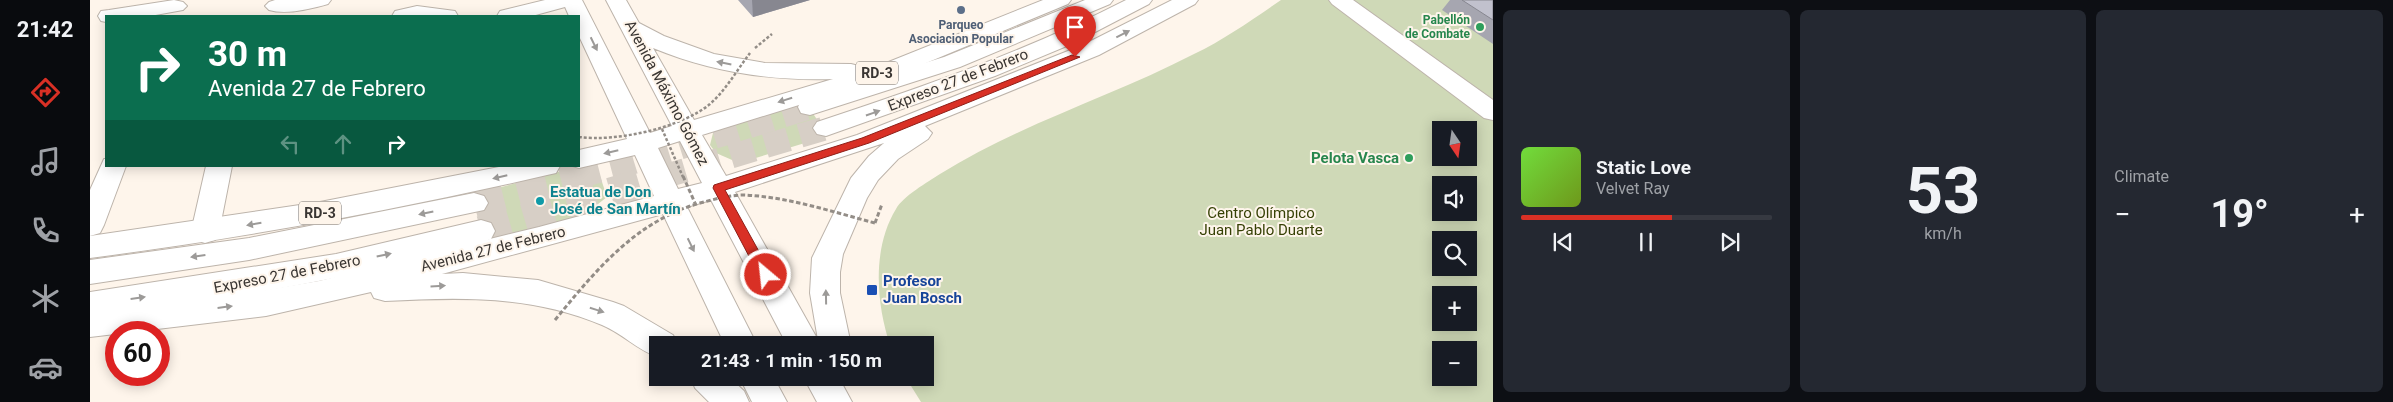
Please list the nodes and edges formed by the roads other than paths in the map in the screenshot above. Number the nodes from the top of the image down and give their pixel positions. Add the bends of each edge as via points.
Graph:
1 (321, 0) edge
2 (616, 0) edge
3 (1061, 0) edge
4 (1103, 0) edge
5 (1142, 0) edge
6 (1188, 0) edge
7 (1377, 0) edge
8 (1342, 2) edge
9 (276, 6) dead end
10 (573, 6) edge
11 (175, 7) edge
12 (115, 15) edge
13 (406, 15) edge
14 (440, 15) edge
15 (514, 15) edge
16 (105, 16) edge
17 (580, 18) edge
18 (90, 19) edge
19 (631, 27) junction
20 (894, 68) junction
21 (994, 89) junction
22 (810, 107) tunnel mouth
23 (1493, 112) edge
24 (826, 128) tunnel mouth
25 (688, 130) junction
26 (652, 137) junction
27 (580, 159) tunnel mouth
28 (113, 167) edge
29 (219, 167) edge
30 (457, 167) edge
31 (543, 167) edge
32 (694, 197) junction
33 (474, 203) tunnel mouth
34 (281, 219) junction
35 (90, 225) edge
36 (482, 231) tunnel mouth
37 (206, 232) junction
38 (90, 247) edge
39 (90, 272) edge
40 (319, 293) junction
41 (90, 305) edge
42 (90, 324) edge
43 (738, 336) edge
44 (797, 336) edge
45 (833, 336) edge
46 (649, 337) edge
47 (715, 386) edge
48 (761, 386) edge
49 (825, 386) edge
50 (845, 386) edge
51 (732, 402) edge
52 (770, 402) edge
53 (834, 402) edge
54 (849, 402) edge

1 - 9 main road
2 - 19 main road, Avenida Máximo Gómez
3 - 20 main road, RD-3
4 - 22 main road, Expreso 27 de Febrero / RD-3 via 952,62
24 -> 5 main road, Expreso 27 de Febrero / RD-3 via 926,95 1006,63
21 -> 6 main road, Avenida 27 de Febrero via 1091,50
7 - 8 main road
8 - 23 main road
10 - 15 main road
11 - 12 main road
13 - 14 main road via 417,12
16 - 18 main road
17 -> 26 main road, Avenida Máximo Gómez
20 -> 19 main road via 767,72 698,58 648,38
19 - 25 main road, Avenida Máximo Gómez
20 -> 25 main road, RD-3
21 - 32 main road, Avenida 27 de Febrero via 866,141
45 -> 21 main road via 826,303 826,262 853,196 872,167 895,146
25 - 26 main road, RD-3
25 - 32 main road, Avenida Máximo Gómez
26 -> 27 main road, RD-3
26 - 32 main road, Avenida Máximo Gómez
28 - 35 main road
29 - 37 main road
30 - 34 main road
31 -> 34 main road, RD-3 via 429,193
32 - 40 main road, Avenida 27 de Febrero
32 -> 43 main road, Avenida Máximo Gómez
32 - 44 main road, Avenida Máximo Gómez
33 -> 39 main road, RD-3 via 249,249
34 -> 37 main road, RD-3
41 -> 36 main road, Expreso 27 de Febrero via 218,287 332,266
37 - 38 main road, RD-3
42 -> 40 main road, Avenida 27 de Febrero
40 -> 46 main road via 463,285 538,292 613,314
47 - 51 main road
48 - 52 main road
49 - 53 main road
50 - 54 main road

